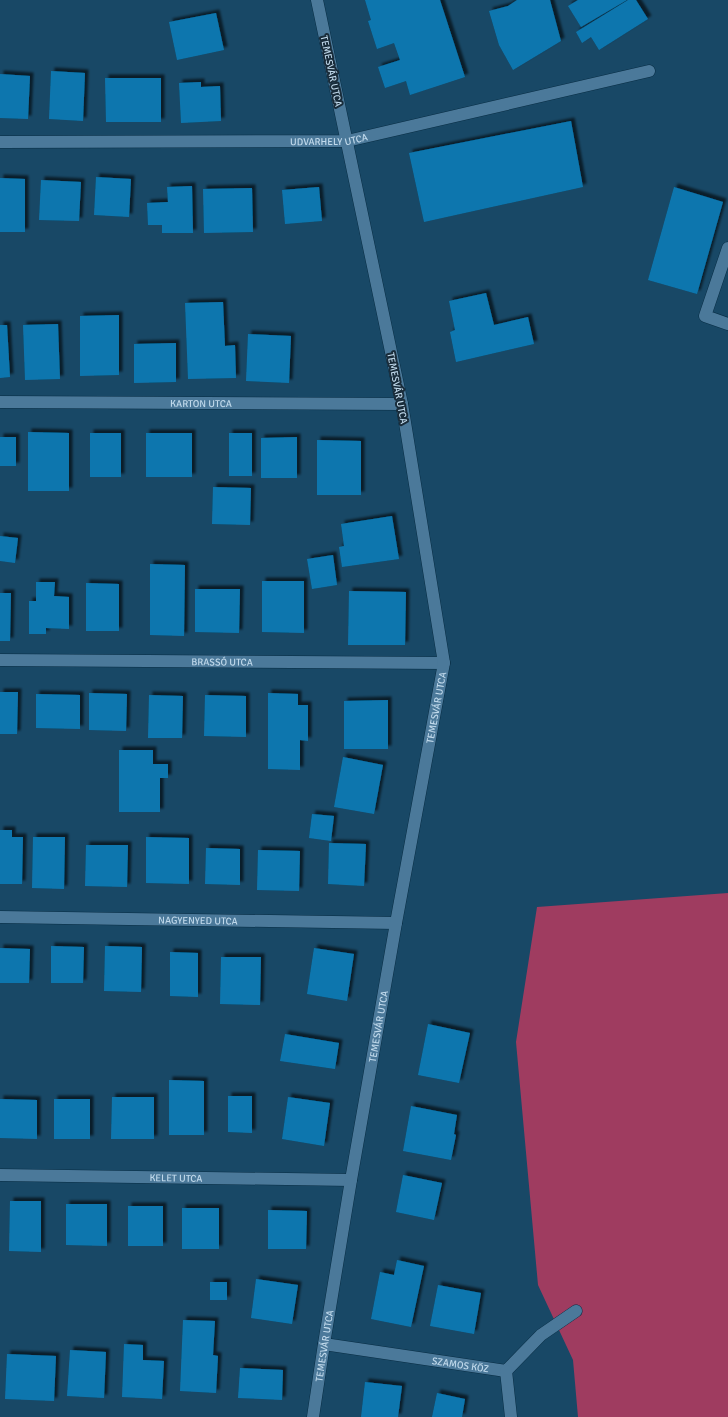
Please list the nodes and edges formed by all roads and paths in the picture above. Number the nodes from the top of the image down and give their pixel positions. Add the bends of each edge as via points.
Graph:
1 (317, 0) edge
2 (649, 71) dead end
3 (347, 141) junction
4 (0, 142) edge
5 (728, 248) edge
6 (728, 324) edge
7 (0, 402) edge
8 (402, 404) junction
9 (0, 660) edge
10 (444, 663) junction
11 (0, 917) edge
12 (396, 923) junction
13 (0, 1175) edge
14 (351, 1180) junction
15 (576, 1311) dead end
16 (324, 1344) junction
17 (506, 1371) junction
18 (313, 1417) edge
19 (511, 1417) edge

1 - 3 street, TEMESVÁR UTCA
2 - 3 street, UDVARHELY UTCA
3 - 4 street, UDVARHELY UTCA
3 - 8 street, TEMESVÁR UTCA
5 - 6 street via 705,316
7 - 8 street, KARTON UTCA
8 - 10 street, TEMESVÁR UTCA
9 - 10 street, BRASSÓ UTCA
10 - 12 street, TEMESVÁR UTCA
11 - 12 street, NAGYENYED UTCA
12 - 14 street, TEMESVÁR UTCA
13 - 14 street, KELET UTCA
14 - 16 street, TEMESVÁR UTCA
15 - 17 street via 541,1335
16 - 17 street, SZAMOS KÖZ
16 - 18 street, TEMESVÁR UTCA
17 - 19 street

